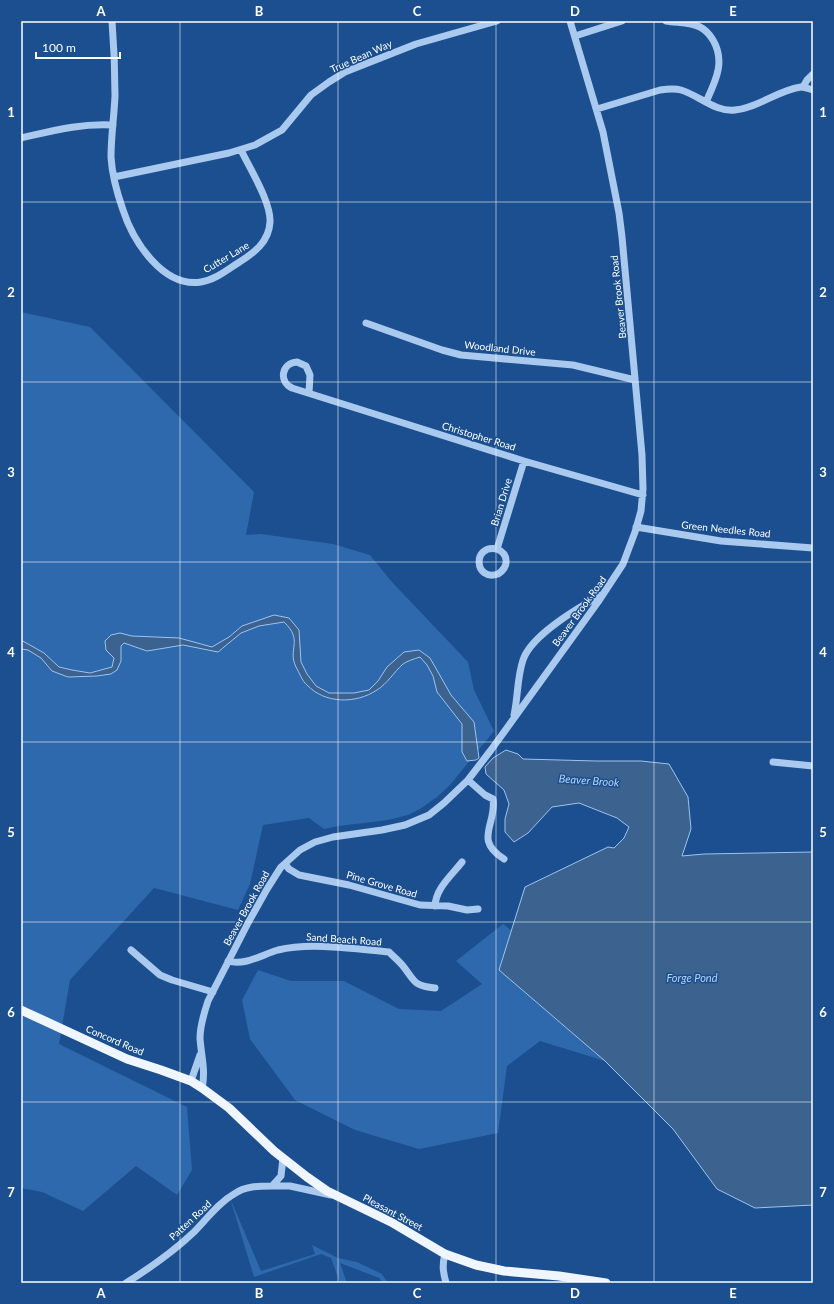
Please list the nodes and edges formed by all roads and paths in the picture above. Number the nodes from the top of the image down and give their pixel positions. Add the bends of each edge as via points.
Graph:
1 (112, 21) edge
2 (497, 21) edge
3 (570, 21) edge
4 (622, 21) edge
5 (666, 21) edge
6 (575, 36) junction
7 (813, 74) edge
8 (803, 87) junction
9 (813, 90) edge
10 (706, 102) junction
11 (597, 109) junction
12 (113, 125) junction
13 (21, 138) edge
14 (241, 150) junction
15 (114, 177) junction
16 (366, 323) dead end
17 (635, 380) junction
18 (309, 393) junction
19 (524, 461) junction
20 (643, 495) junction
21 (636, 527) junction
22 (813, 548) edge
23 (497, 549) dead end
24 (603, 594) junction
25 (513, 718) junction
26 (772, 762) dead end
27 (813, 766) edge
28 (470, 777) junction
29 (504, 859) dead end
30 (462, 862) dead end
31 (285, 864) junction
32 (435, 906) junction
33 (478, 909) dead end
34 (131, 950) dead end
35 (228, 961) junction
36 (435, 988) dead end
37 (213, 992) junction
38 (21, 1010) edge
39 (201, 1051) junction
40 (191, 1081) junction
41 (202, 1088) junction
42 (283, 1158) junction
43 (272, 1186) junction
44 (339, 1197) junction
45 (445, 1254) junction
46 (126, 1283) edge
47 (446, 1283) edge
48 (606, 1283) edge

1 - 12 street, Cutter Lane via 115,96
2 - 14 street, True Bean Way via 416,44 345,72 311,95 282,130 262,142
3 - 6 street, Beaver Brook Road
4 - 6 street
5 - 10 street via 702,27 714,42 719,67
6 - 11 street, Beaver Brook Road
7 - 8 street
8 - 9 street
8 - 10 street via 739,110 722,109
10 - 11 street via 681,90 668,89
11 - 17 street, Beaver Brook Road via 619,216
12 - 13 street via 70,126
12 - 15 street, Cutter Lane via 111,157
14 - 15 street, True Bean Way
14 - 15 street, Cutter Lane via 266,202 270,216 269,230 264,242 255,252 214,278 202,282 176,279 152,259 128,222
16 - 17 street, Woodland Drive via 462,355 573,365
17 - 20 street, Beaver Brook Road
18 - 18 street, Christopher Road via 286,384 283,374 288,365 297,362 306,366 310,375
18 - 19 street, Christopher Road
19 - 20 street, Christopher Road
19 - 23 street, Brian Drive
20 - 21 street, Beaver Brook Road
21 - 22 street, Green Needles Road via 721,541
21 - 24 street, Beaver Brook Road via 623,564
24 - 25 street, Beaver Brook Road
24 - 25 street via 563,618 536,640 527,652 520,672
25 - 28 street, Beaver Brook Road
26 - 27 street
28 - 29 street via 485,795 492,799 494,806 488,838 493,851
28 - 31 street, Beaver Brook Road via 429,815 394,828 315,842 300,850
30 - 32 street via 438,891
31 - 32 street, Pine Grove Road via 299,875 349,884 420,905
31 - 35 street, Beaver Brook Road via 267,888
32 - 33 street, Pine Grove Road
34 - 37 street via 160,975
35 - 36 street, Sand Beach Road via 236,964 278,950 296,947 389,952 412,980 424,987
35 - 37 street, Beaver Brook Road
37 - 39 street, Beaver Brook Road via 204,1014 200,1036
38 - 40 main road, Concord Road via 127,1059
39 - 40 street, Beaver Brook Road
39 - 41 street, Beaver Brook Road via 204,1078
40 - 41 main road, Concord Road
41 - 42 main road, Pleasant Street via 229,1108
42 - 43 street via 281,1176
42 - 44 main road, Pleasant Street
43 - 44 street, Patten Road via 290,1186
43 - 46 street, Patten Road via 247,1188 233,1194 184,1241
44 - 45 main road, Pleasant Street via 391,1222
45 - 47 street via 442,1265
45 - 48 main road, Pleasant Street via 504,1271

